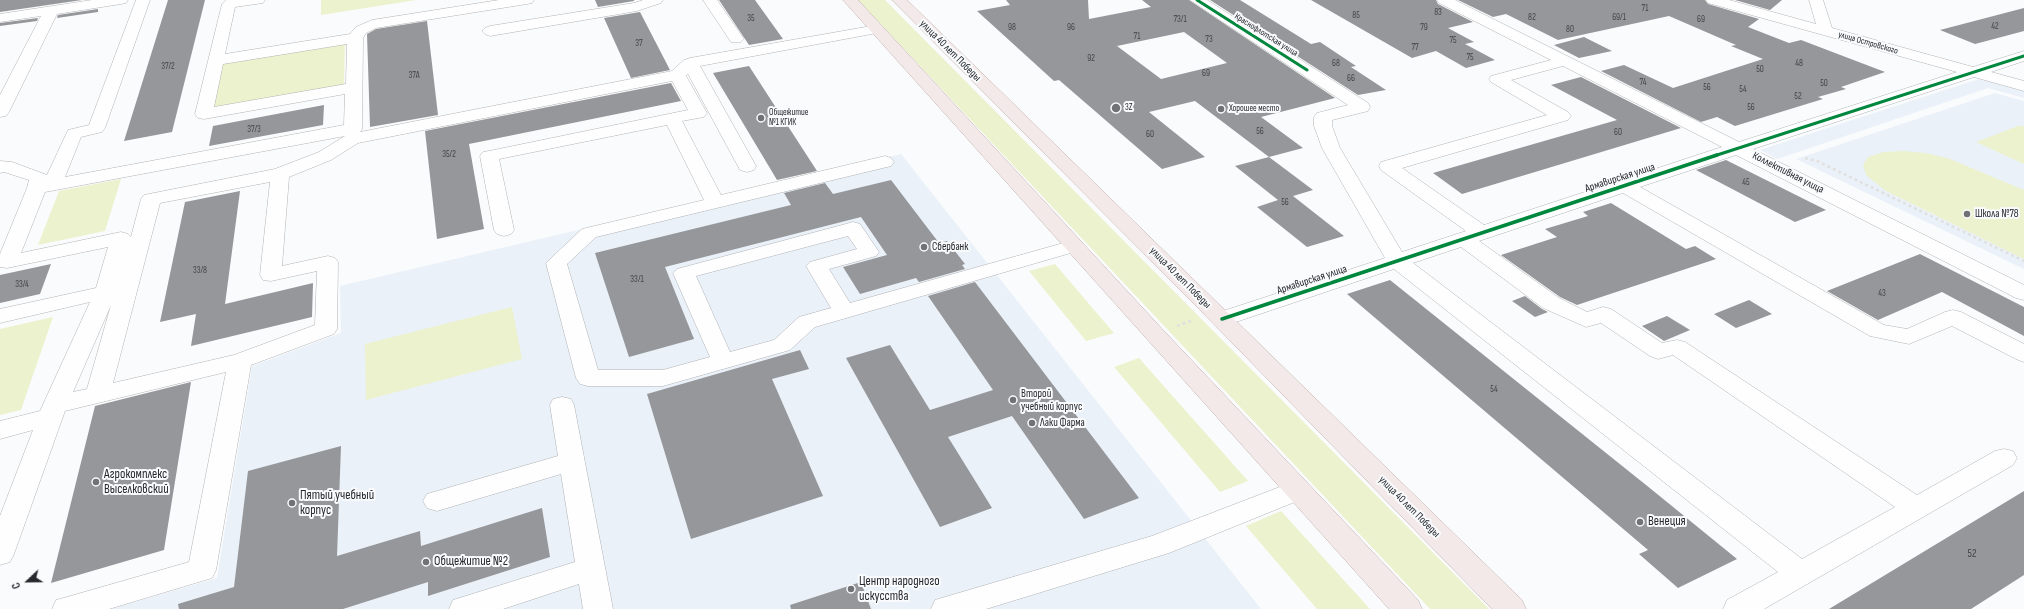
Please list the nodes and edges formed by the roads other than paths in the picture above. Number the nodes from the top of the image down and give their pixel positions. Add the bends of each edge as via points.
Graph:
1 (121, 0) edge
2 (144, 0) edge
3 (258, 0) edge
4 (527, 0) edge
5 (656, 0) edge
6 (710, 0) edge
7 (850, 0) edge
8 (899, 0) edge
9 (1197, 0) edge
10 (1444, 0) edge
11 (1713, 0) edge
12 (1816, 0) edge
13 (234, 2) edge
14 (490, 3) edge
15 (48, 5) edge
16 (0, 7) edge
17 (0, 18) edge
18 (877, 29) junction
19 (1825, 30) junction
20 (490, 31) dead end
21 (355, 38) junction
22 (736, 39) dead end
23 (2024, 56) edge
24 (217, 60) junction
25 (1564, 61) junction
26 (684, 69) junction
27 (1976, 73) junction
28 (2024, 86) edge
29 (354, 88) junction
30 (0, 112) edge
31 (672, 118) junction
32 (1738, 148) junction
33 (885, 162) dead end
34 (0, 166) edge
35 (748, 166) dead end
36 (280, 174) junction
37 (45, 186) junction
38 (1625, 186) junction
39 (715, 202) junction
40 (504, 230) dead end
41 (1473, 236) junction
42 (1074, 246) junction
43 (1397, 261) junction
44 (106, 292) junction
45 (2024, 293) edge
46 (844, 311) junction
47 (0, 316) edge
48 (1222, 319) junction
49 (2024, 354) edge
50 (240, 361) junction
51 (723, 361) junction
52 (98, 394) junction
53 (562, 404) dead end
54 (53, 411) junction
55 (0, 430) edge
56 (2004, 458) dead end
57 (572, 461) junction
58 (1298, 490) junction
59 (437, 501) dead end
60 (1917, 508) junction
61 (7, 517) edge
62 (0, 554) edge
63 (591, 569) junction
64 (1801, 574) junction
65 (67, 609) edge
66 (464, 609) edge
67 (598, 609) edge
68 (946, 609) edge
69 (1407, 609) edge
70 (1511, 609) edge
71 (1738, 609) edge

1 - 15 street
2 - 37 street via 96,128 74,134
3 - 13 street
4 - 14 street
5 - 20 street via 637,7
6 - 22 street
7 - 18 main road
8 - 48 main road, улица 40 лет Победы
9 - 43 street, Краснофлотская улица via 1362,107 1323,117 1323,126 1331,148
10 - 25 street, Коллективная улица
11 - 19 street, улица Островского
12 - 19 street
13 - 24 street
14 - 21 street via 372,24 361,30
15 - 16 street
15 - 17 street
15 - 30 street
18 - 26 street
18 - 42 main road
19 - 27 street, улица Островского
21 - 24 street
21 - 29 street
23 - 27 street, Армавирская улица
24 - 29 street via 204,114
25 - 32 street, Коллективная улица
25 - 41 street via 1497,79 1562,116 1388,166
26 - 31 street via 698,113
26 - 35 street
26 - 36 street via 352,139 325,156
27 - 28 street, улица Островского
27 - 32 street, Армавирская улица
29 - 37 street via 353,129
31 - 39 street
31 - 40 street via 489,156
32 - 38 street, Армавирская улица
32 - 45 street, Коллективная улица
33 - 39 street
34 - 37 street via 39,177
36 - 50 street via 271,275 328,262 326,329
36 - 52 street via 151,199
37 - 44 street via 7,262 121,238
38 - 41 street, Армавирская улица
38 - 49 street via 1878,331 1908,337 1953,317
39 - 51 street via 589,233 556,263 588,378 663,378
41 - 43 street, Армавирская улица
41 - 60 street via 1551,303 1586,320 1603,314 1658,351 1677,347
42 - 46 street
42 - 58 main road
43 - 48 street, Армавирская улица
43 - 64 street
44 - 47 street
44 - 54 street
46 - 51 street via 807,322 782,345
46 - 51 street via 817,266 869,252 853,228 684,273
48 - 70 main road, улица 40 лет Победы
50 - 52 street
50 - 65 street via 202,570
52 - 54 street
53 - 57 street
54 - 55 street
54 - 61 street
56 - 60 street
57 - 59 street
57 - 63 street
58 - 68 street via 1158,545
58 - 69 main road
60 - 64 street
61 - 62 street
63 - 66 street
63 - 67 street
64 - 71 street

